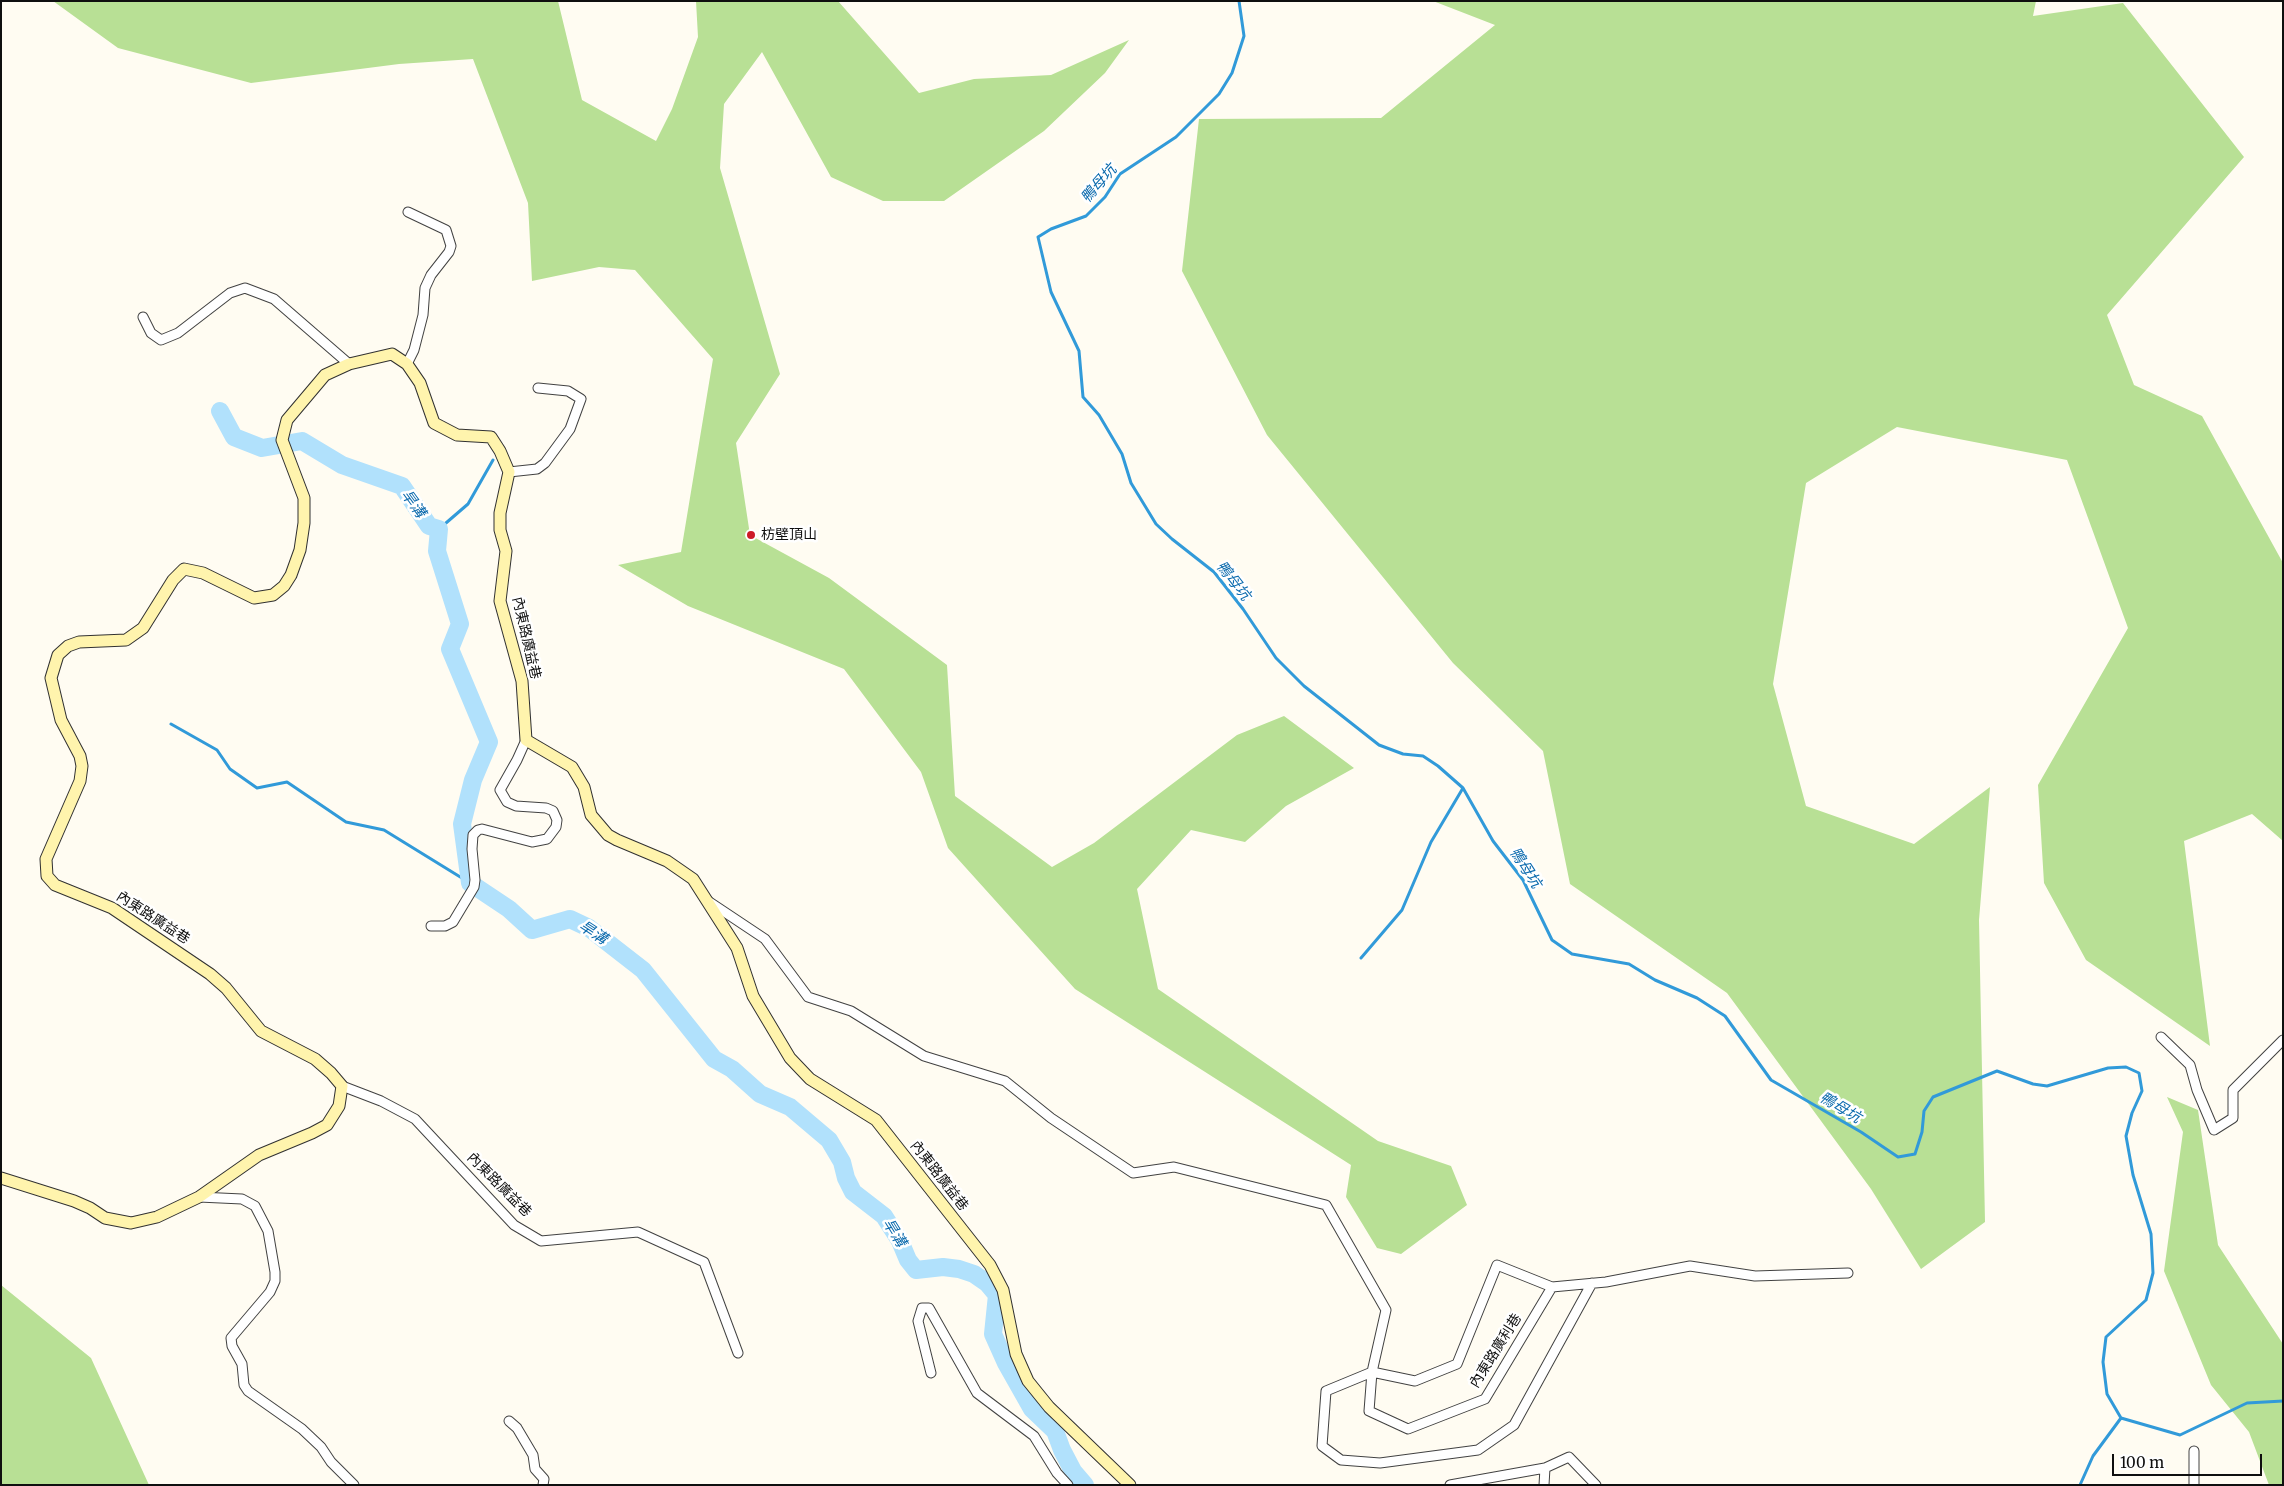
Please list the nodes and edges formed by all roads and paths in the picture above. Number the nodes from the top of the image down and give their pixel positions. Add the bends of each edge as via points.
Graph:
1 (408, 212) dead end
2 (143, 317) dead end
3 (349, 364) junction
4 (407, 364) junction
5 (538, 388) dead end
6 (509, 472) junction
7 (526, 740) junction
8 (706, 899) junction
9 (431, 926) dead end
10 (2161, 1037) dead end
11 (2283, 1040) edge
12 (342, 1086) junction
13 (1133, 1173) joint
14 (1, 1178) edge
15 (199, 1197) junction
16 (1848, 1273) dead end
17 (1592, 1283) junction
18 (1552, 1287) junction
19 (738, 1353) dead end
20 (931, 1372) dead end
21 (1372, 1372) junction
22 (509, 1421) dead end
23 (2194, 1451) dead end
24 (1544, 1468) junction
25 (354, 1485) edge
26 (543, 1485) edge
27 (1068, 1485) edge
28 (1130, 1485) edge
29 (1450, 1485) edge
30 (1544, 1485) edge
31 (1596, 1485) edge
32 (2194, 1485) edge

1 - 4 street via 446,230 451,246 425,288 423,315
2 - 3 street via 151,333 161,340 178,333 230,293 245,288 274,299
3 - 4 street, 內東路廣益巷 via 392,354
3 - 12 street, 內東路廣益巷 via 325,375 287,420 282,440 304,498 304,523 300,550 284,586 273,595 254,598 203,573 184,569 173,580 143,628 126,640 79,642 58,655 51,678 61,720 82,766 80,781 45,866 47,876 55,885 112,908 210,974 226,988 261,1031 315,1059
4 - 6 street via 420,383 434,423 457,435 491,437
5 - 6 street via 568,391 581,399 570,429 545,463 537,469
6 - 7 street, 內東路廣益巷 via 500,512 500,530 506,551 500,601 522,681
7 - 8 street, 內東路廣益巷 via 572,767 584,787 591,815 608,834 667,862 693,879
7 - 9 street via 500,790 507,802 516,806 553,811 556,827 547,840 532,842 478,830 473,835 472,849 474,887 453,922 445,926
8 - 13 street, 內東路廣益巷 via 765,939 808,997 851,1011 924,1056 1005,1081 1051,1118
8 - 28 street, 內東路廣益巷 via 737,948 753,996 790,1058 810,1079 876,1120 990,1265 1003,1290 1016,1354 1028,1381 1049,1407
10 - 11 street via 2190,1065 2196,1090 2214,1130 2233,1118 2233,1090
12 - 15 street via 340,1106 327,1125 259,1155
12 - 19 street, 內東路廣益巷 via 415,1119 514,1225 541,1241 638,1232 704,1262
13 - 21 street, 內東路廣利巷 via 1174,1167 1326,1205 1386,1310
14 - 15 street via 74,1200 105,1218 131,1223 157,1217
15 - 25 street via 242,1199 255,1206 268,1232 275,1281 270,1292 231,1338 242,1364 244,1385 254,1397 302,1429
16 - 17 street via 1755,1276 1690,1266
17 - 18 street
17 - 21 street via 1514,1425 1478,1450 1380,1463 1341,1460 1329,1453 1322,1446 1326,1392
18 - 21 street via 1497,1265 1457,1364 1415,1381
18 - 21 street, 內東路廣利巷 via 1485,1398 1408,1429 1369,1411
20 - 27 street via 918,1321 922,1308 929,1308 977,1393 1034,1436 1056,1473
22 - 26 street via 533,1455 535,1469 544,1479
23 - 32 street
24 - 29 street
24 - 30 street
24 - 31 street via 1569,1458

